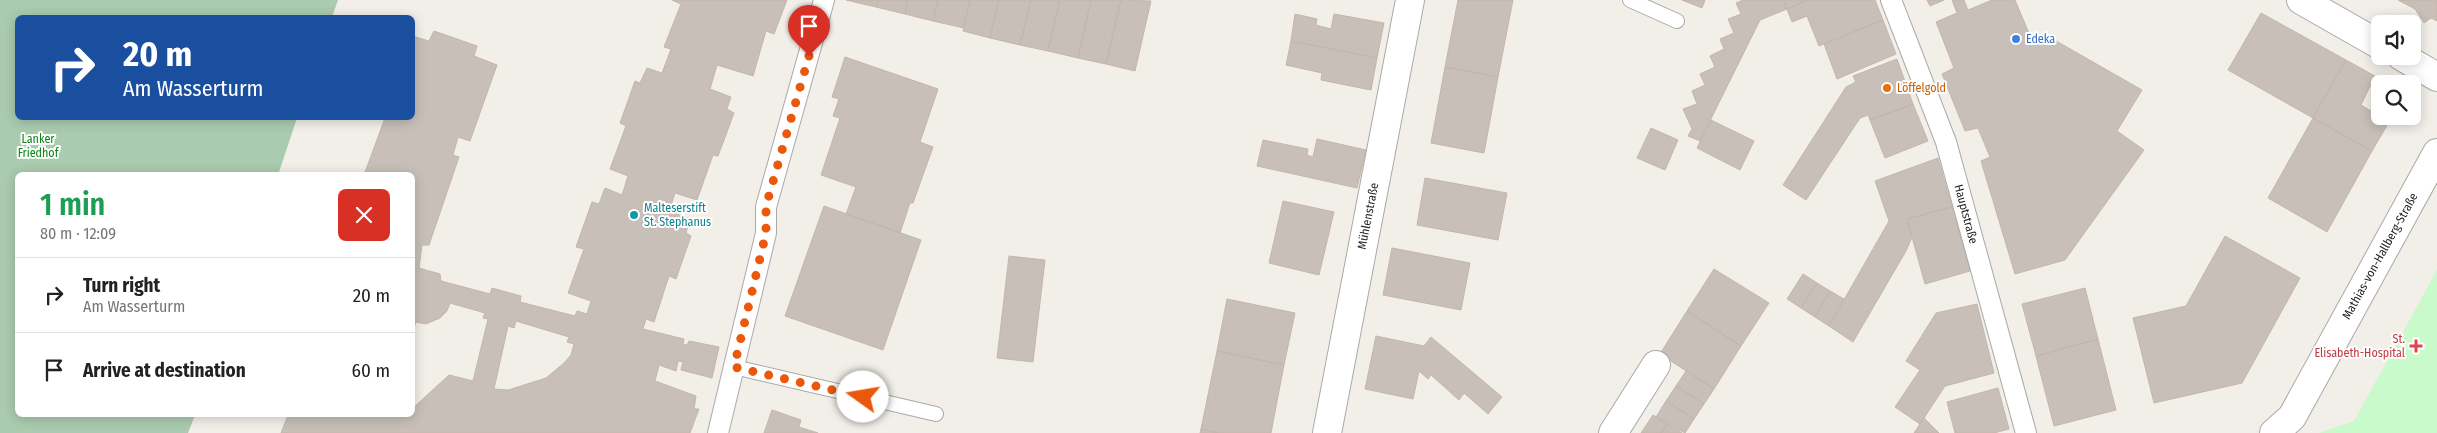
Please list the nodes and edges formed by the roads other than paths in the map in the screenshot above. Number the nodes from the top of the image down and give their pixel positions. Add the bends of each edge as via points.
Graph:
1 (824, 0) edge
2 (1410, 0) edge
3 (1630, 0) edge
4 (1891, 0) edge
5 (2300, 0) edge
6 (1677, 21) dead end
7 (2371, 40) edge
8 (2416, 65) edge
9 (2437, 77) edge
10 (2437, 153) edge
11 (1656, 365) dead end
12 (734, 367) junction
13 (936, 414) dead end
14 (718, 433) edge
15 (1327, 433) edge
16 (1613, 433) edge
17 (2026, 433) edge
18 (2274, 433) edge

1 - 12 street via 766,206 766,233
2 - 15 street, Mühlenstraße
3 - 6 lane
4 - 17 street, Hauptstraße via 1946,142
5 - 7 street
8 - 9 street
10 - 18 street, Mathias-von-Hallberg-Straße via 2292,417
11 - 16 street
12 - 13 lane
12 - 14 street

